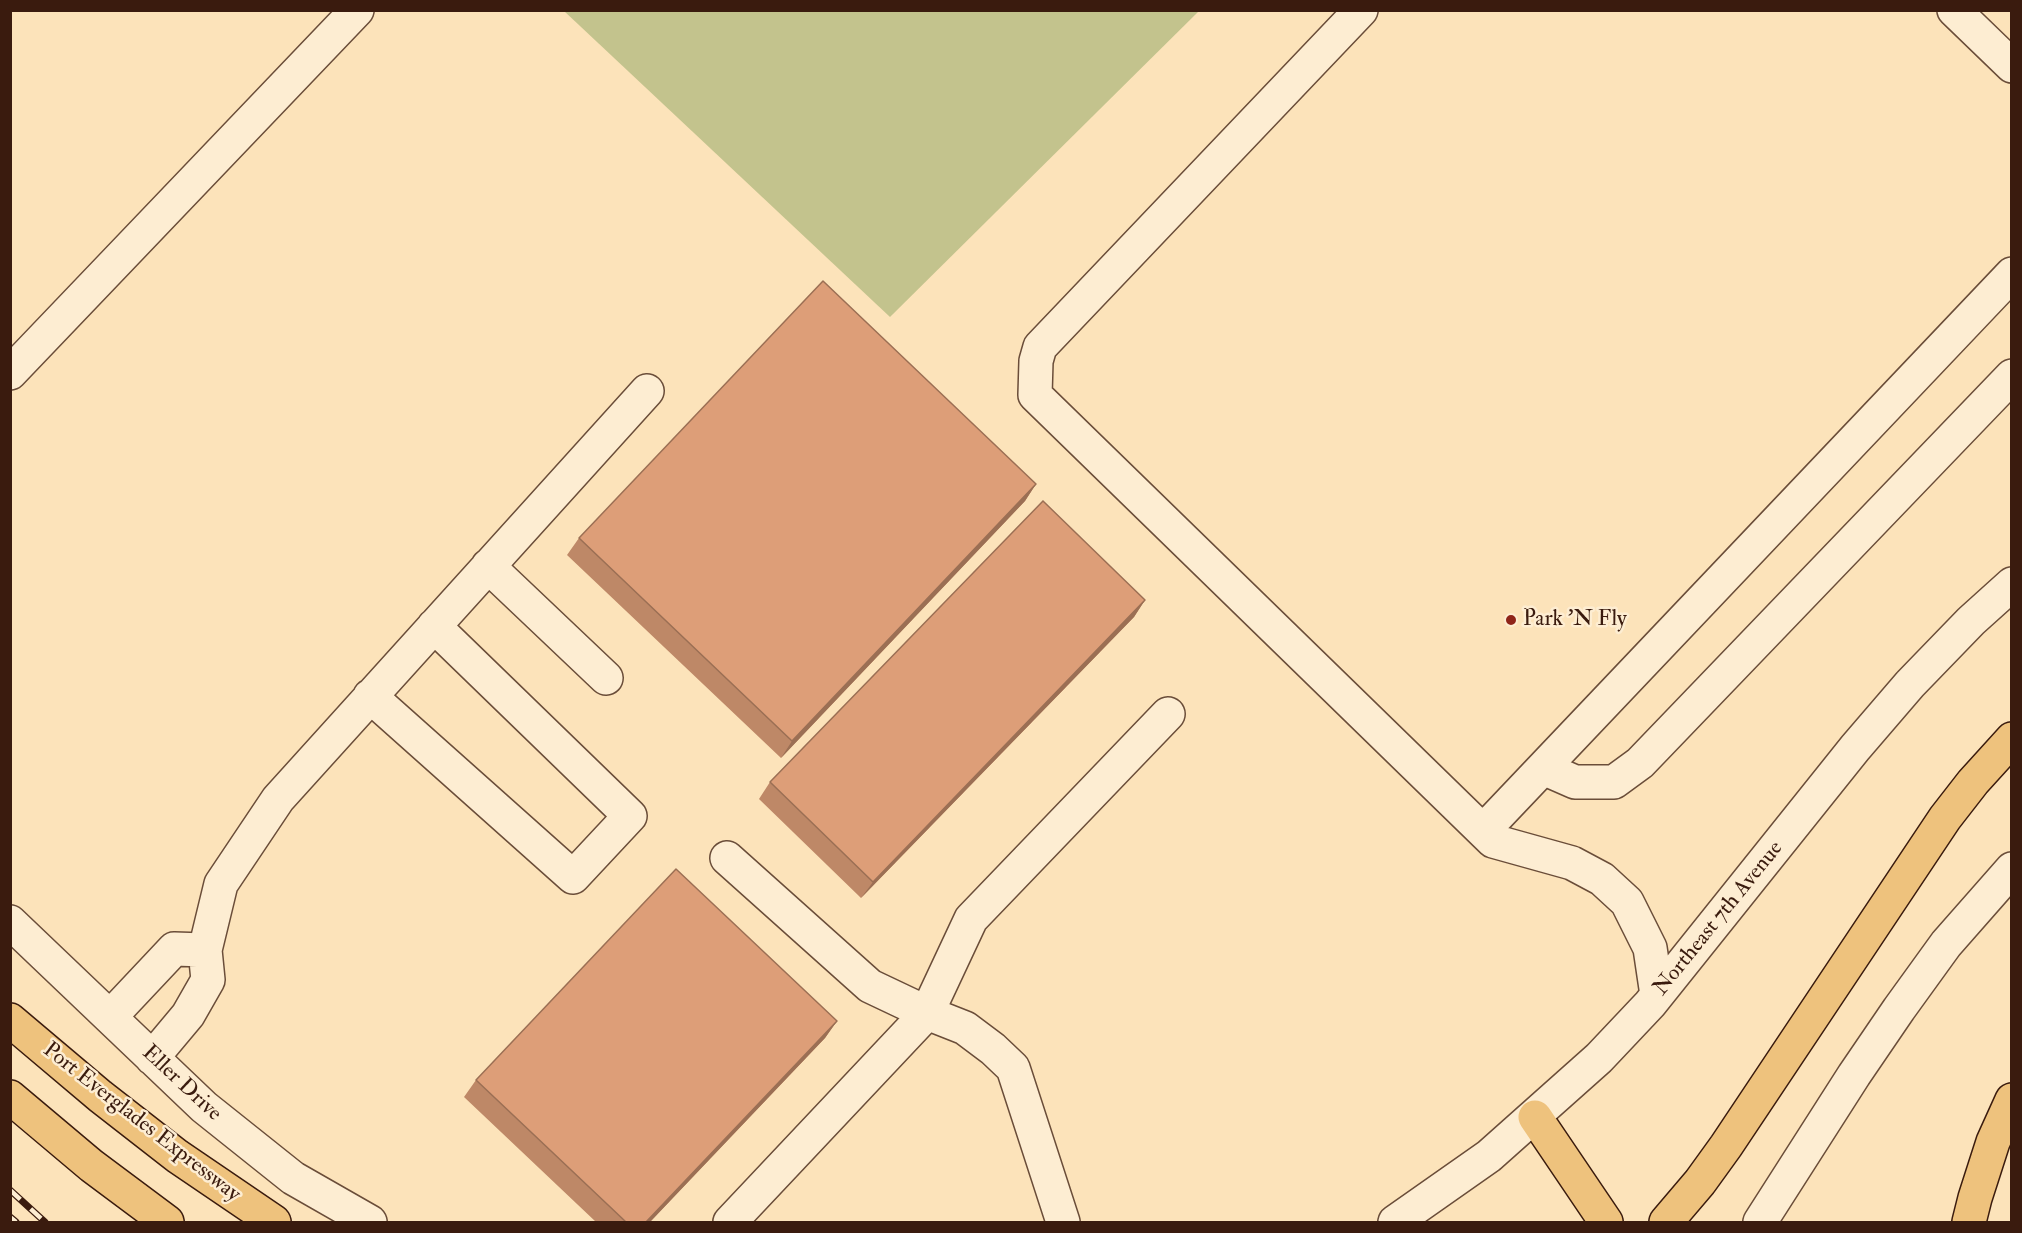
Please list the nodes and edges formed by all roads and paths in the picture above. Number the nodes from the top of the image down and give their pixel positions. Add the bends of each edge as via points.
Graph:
1 (357, 10) edge
2 (1361, 10) edge
3 (1954, 10) edge
4 (2012, 66) edge
5 (2012, 274) edge
6 (10, 372) edge
7 (2012, 376) edge
8 (647, 391) dead end
9 (488, 567) junction
10 (2012, 584) edge
11 (434, 626) junction
12 (606, 678) dead end
13 (370, 696) junction
14 (1168, 714) dead end
15 (2012, 739) edge
16 (1543, 768) junction
17 (1483, 831) junction
18 (728, 858) dead end
19 (2012, 868) edge
20 (10, 922) edge
21 (205, 950) junction
22 (1656, 995) junction
23 (927, 1013) junction
24 (110, 1017) junction
25 (10, 1020) edge
26 (152, 1058) junction
27 (10, 1097) edge
28 (2012, 1100) edge
29 (1535, 1117) junction
30 (167, 1222) edge
31 (274, 1222) edge
32 (370, 1222) edge
33 (730, 1222) edge
34 (1063, 1222) edge
35 (1395, 1222) edge
36 (1606, 1222) edge
37 (1666, 1222) edge
38 (1760, 1222) edge
39 (1969, 1222) edge

1 - 6 street
2 - 17 street via 1040,347 1035,395
3 - 4 street
5 - 16 street
7 - 16 street via 1640,763 1614,782 1575,782
8 - 9 street
9 - 11 street
9 - 12 street
10 - 22 street, Northeast 7th Avenue via 1971,621 1889,708
11 - 13 street
11 - 13 street via 630,816 573,877
13 - 21 street via 278,799 221,884
14 - 23 street via 971,919
15 - 37 highway via 1946,818 1726,1146
16 - 17 street
17 - 22 street via 1493,841 1572,863 1602,879 1627,902 1650,948
18 - 23 street via 870,986
19 - 38 street via 1946,944 1899,1009
20 - 24 street, Eller Drive
21 - 24 street via 174,949
21 - 26 street via 208,980 188,1015
22 - 29 street, Northeast 7th Avenue via 1599,1058
23 - 33 street
23 - 34 street via 965,1028 1013,1068
24 - 26 street, Eller Drive
25 - 31 highway, Port Everglades Expressway via 177,1156
26 - 32 street, Eller Drive via 204,1107 293,1178
27 - 30 highway
28 - 39 highway via 1993,1142
29 - 35 street, Northeast 7th Avenue via 1489,1156
29 - 36 highway

